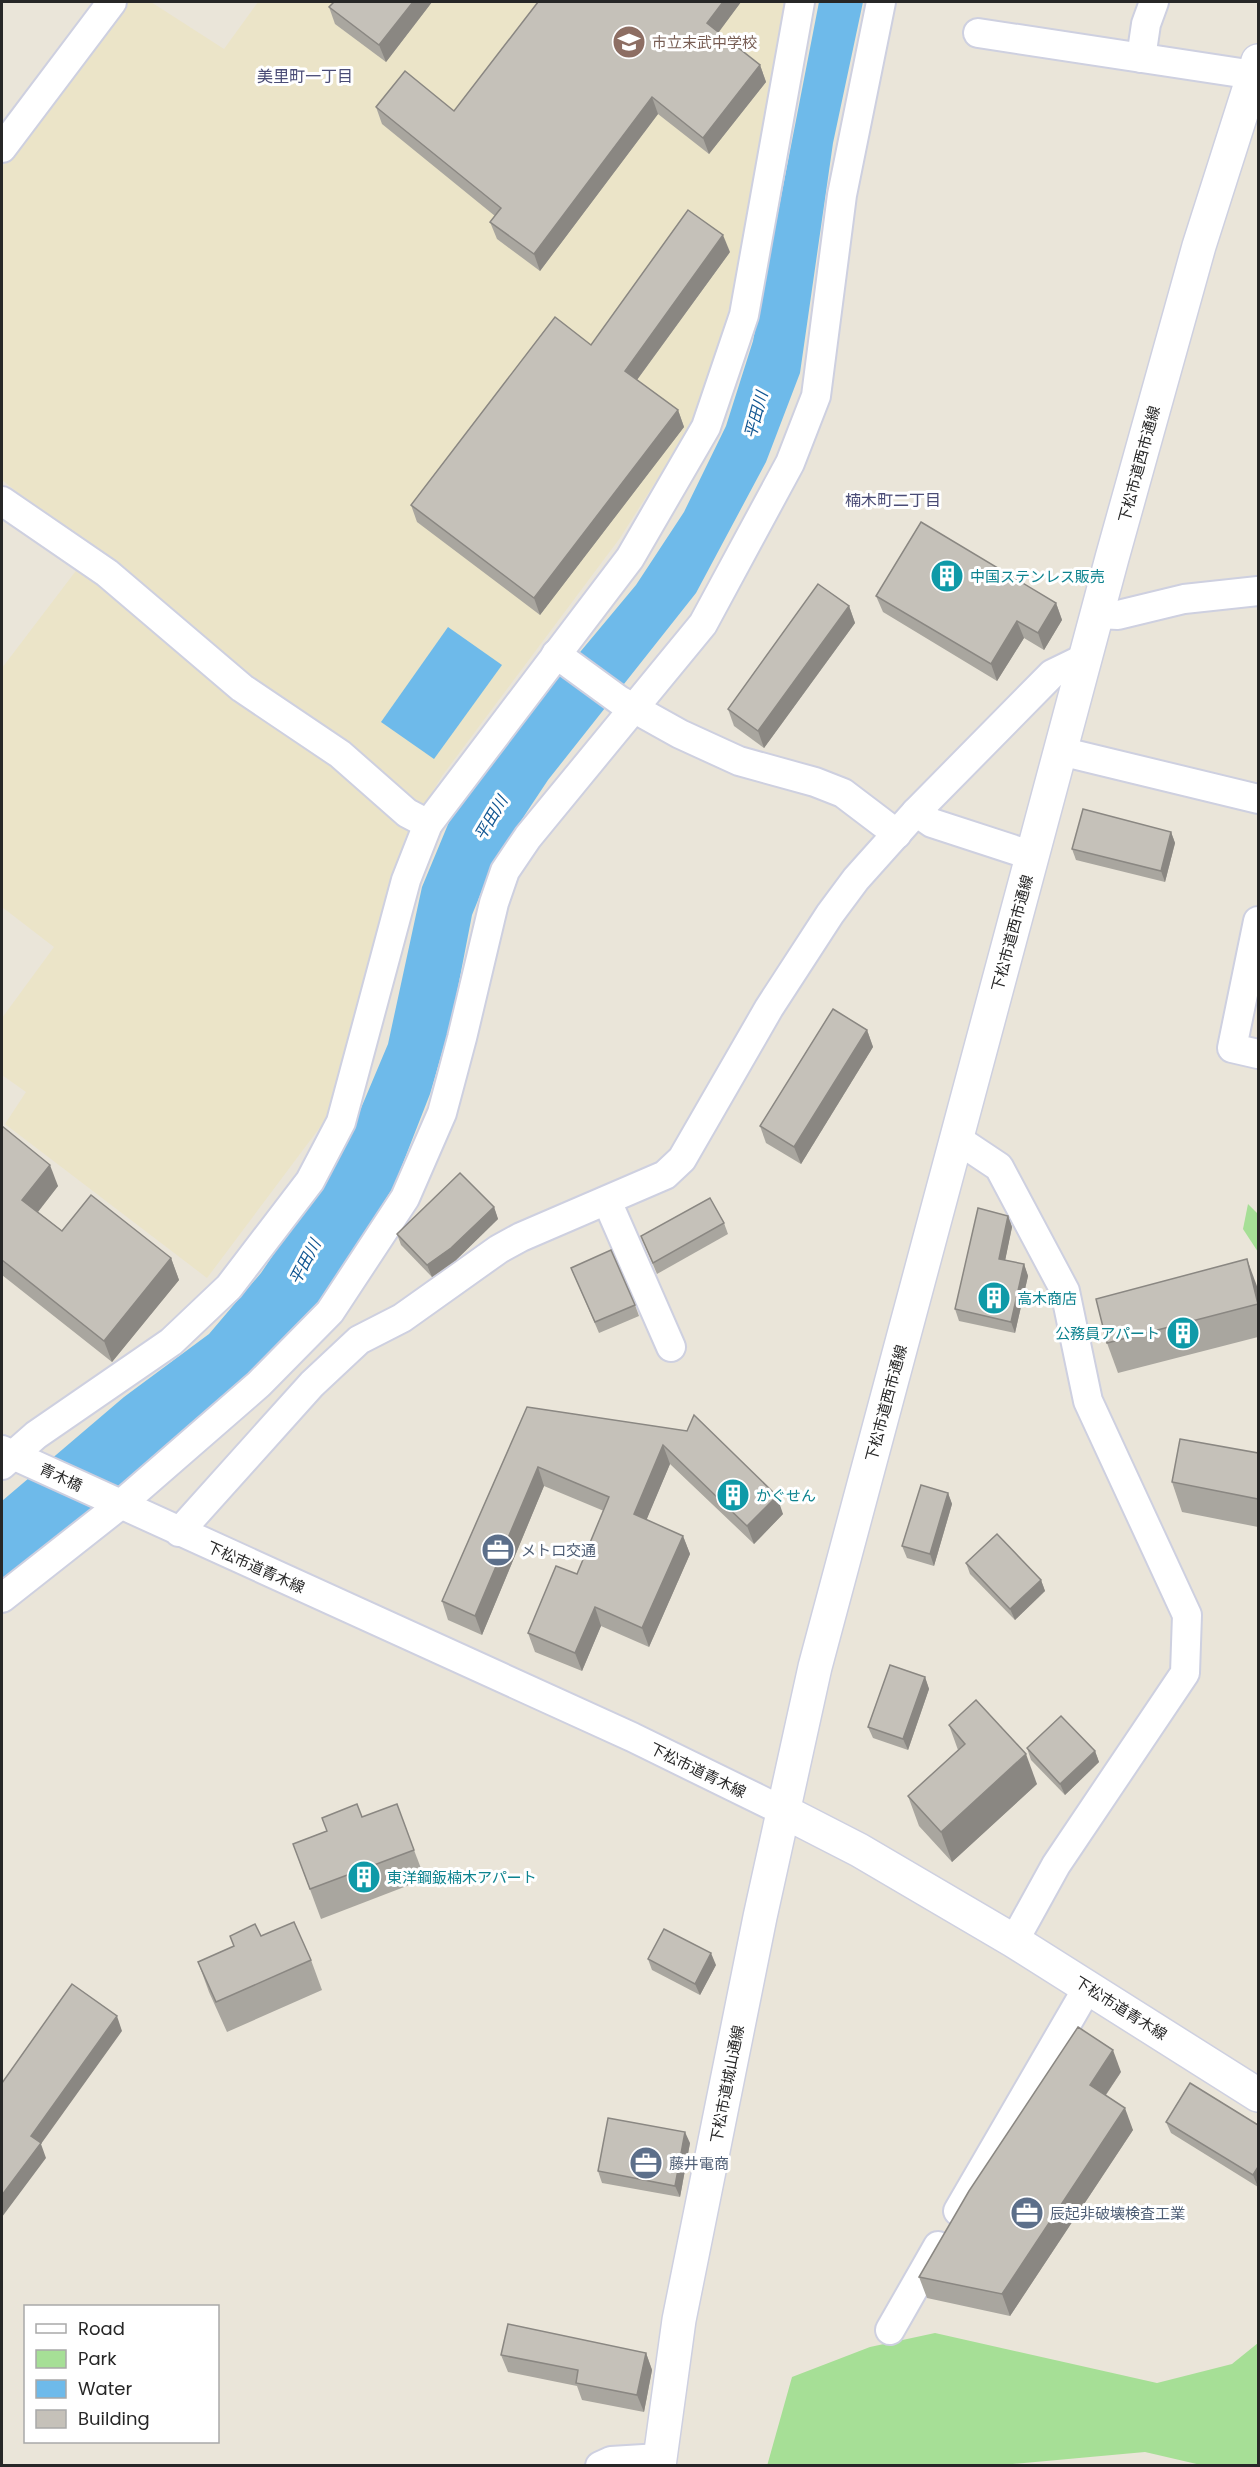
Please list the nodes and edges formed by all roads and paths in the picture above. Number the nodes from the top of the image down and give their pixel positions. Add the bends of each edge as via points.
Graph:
1 (112, 2) edge
2 (800, 2) edge
3 (881, 2) edge
4 (1154, 2) edge
5 (978, 33) dead end
6 (1141, 58) junction
7 (1256, 68) edge
8 (2, 148) edge
9 (2, 501) edge
10 (1258, 591) edge
11 (1097, 614) junction
12 (561, 658) junction
13 (1085, 658) junction
14 (625, 704) junction
15 (1060, 751) junction
16 (1258, 799) edge
17 (916, 812) junction
18 (428, 824) junction
19 (897, 834) junction
20 (1033, 856) junction
21 (1258, 921) edge
22 (1258, 1054) edge
23 (957, 1139) junction
24 (607, 1201) junction
25 (671, 1347) dead end
26 (11, 1458) edge
27 (114, 1502) junction
28 (179, 1532) junction
29 (2, 1598) edge
30 (783, 1811) junction
31 (1014, 1941) junction
32 (1088, 1987) junction
33 (1258, 2095) edge
34 (890, 2330) dead end
35 (659, 2462) edge
36 (600, 2466) edge

1 - 8 street
2 - 12 street via 744,315 706,427 630,558
3 - 14 street via 842,195 816,396 790,463 703,624
4 - 6 street
5 - 6 street
6 - 7 street
7 - 11 street, 下松市道西市通線 via 1199,246
9 - 18 street via 106,573 242,688 340,754 407,813
10 - 11 street via 1184,599 1118,615
11 - 13 street, 下松市道西市通線
12 - 14 street
12 - 18 street
13 - 15 street, 下松市道西市通線
13 - 17 street via 1052,674
14 - 19 street via 739,760 843,793
14 - 27 street via 505,871 442,1113 405,1198 330,1312 259,1384
15 - 16 street
15 - 20 street, 下松市道西市通線
17 - 19 street
17 - 20 street via 932,824
18 - 26 street via 406,880 341,1122 310,1181 230,1287 171,1342 36,1435
19 - 24 street via 830,914 769,1008 682,1159 665,1175
20 - 23 street, 下松市道西市通線
21 - 22 street via 1232,1048
23 - 30 street, 下松市道西市通線 via 815,1667
23 - 31 street via 999,1167 1065,1291 1088,1401 1188,1615 1185,1673 1056,1865
24 - 25 street
24 - 28 street via 499,1249 402,1318 359,1340 312,1384
26 - 27 street, 青木橋
27 - 28 street, 下松市道青木線
27 - 29 street
28 - 30 street, 下松市道青木線 via 632,1737
30 - 31 street, 下松市道青木線 via 859,1850
30 - 35 street, 下松市道城山通線 via 679,2320
31 - 32 street, 下松市道青木線
32 - 33 street, 下松市道青木線
32 - 34 street
35 - 36 street via 611,2460

